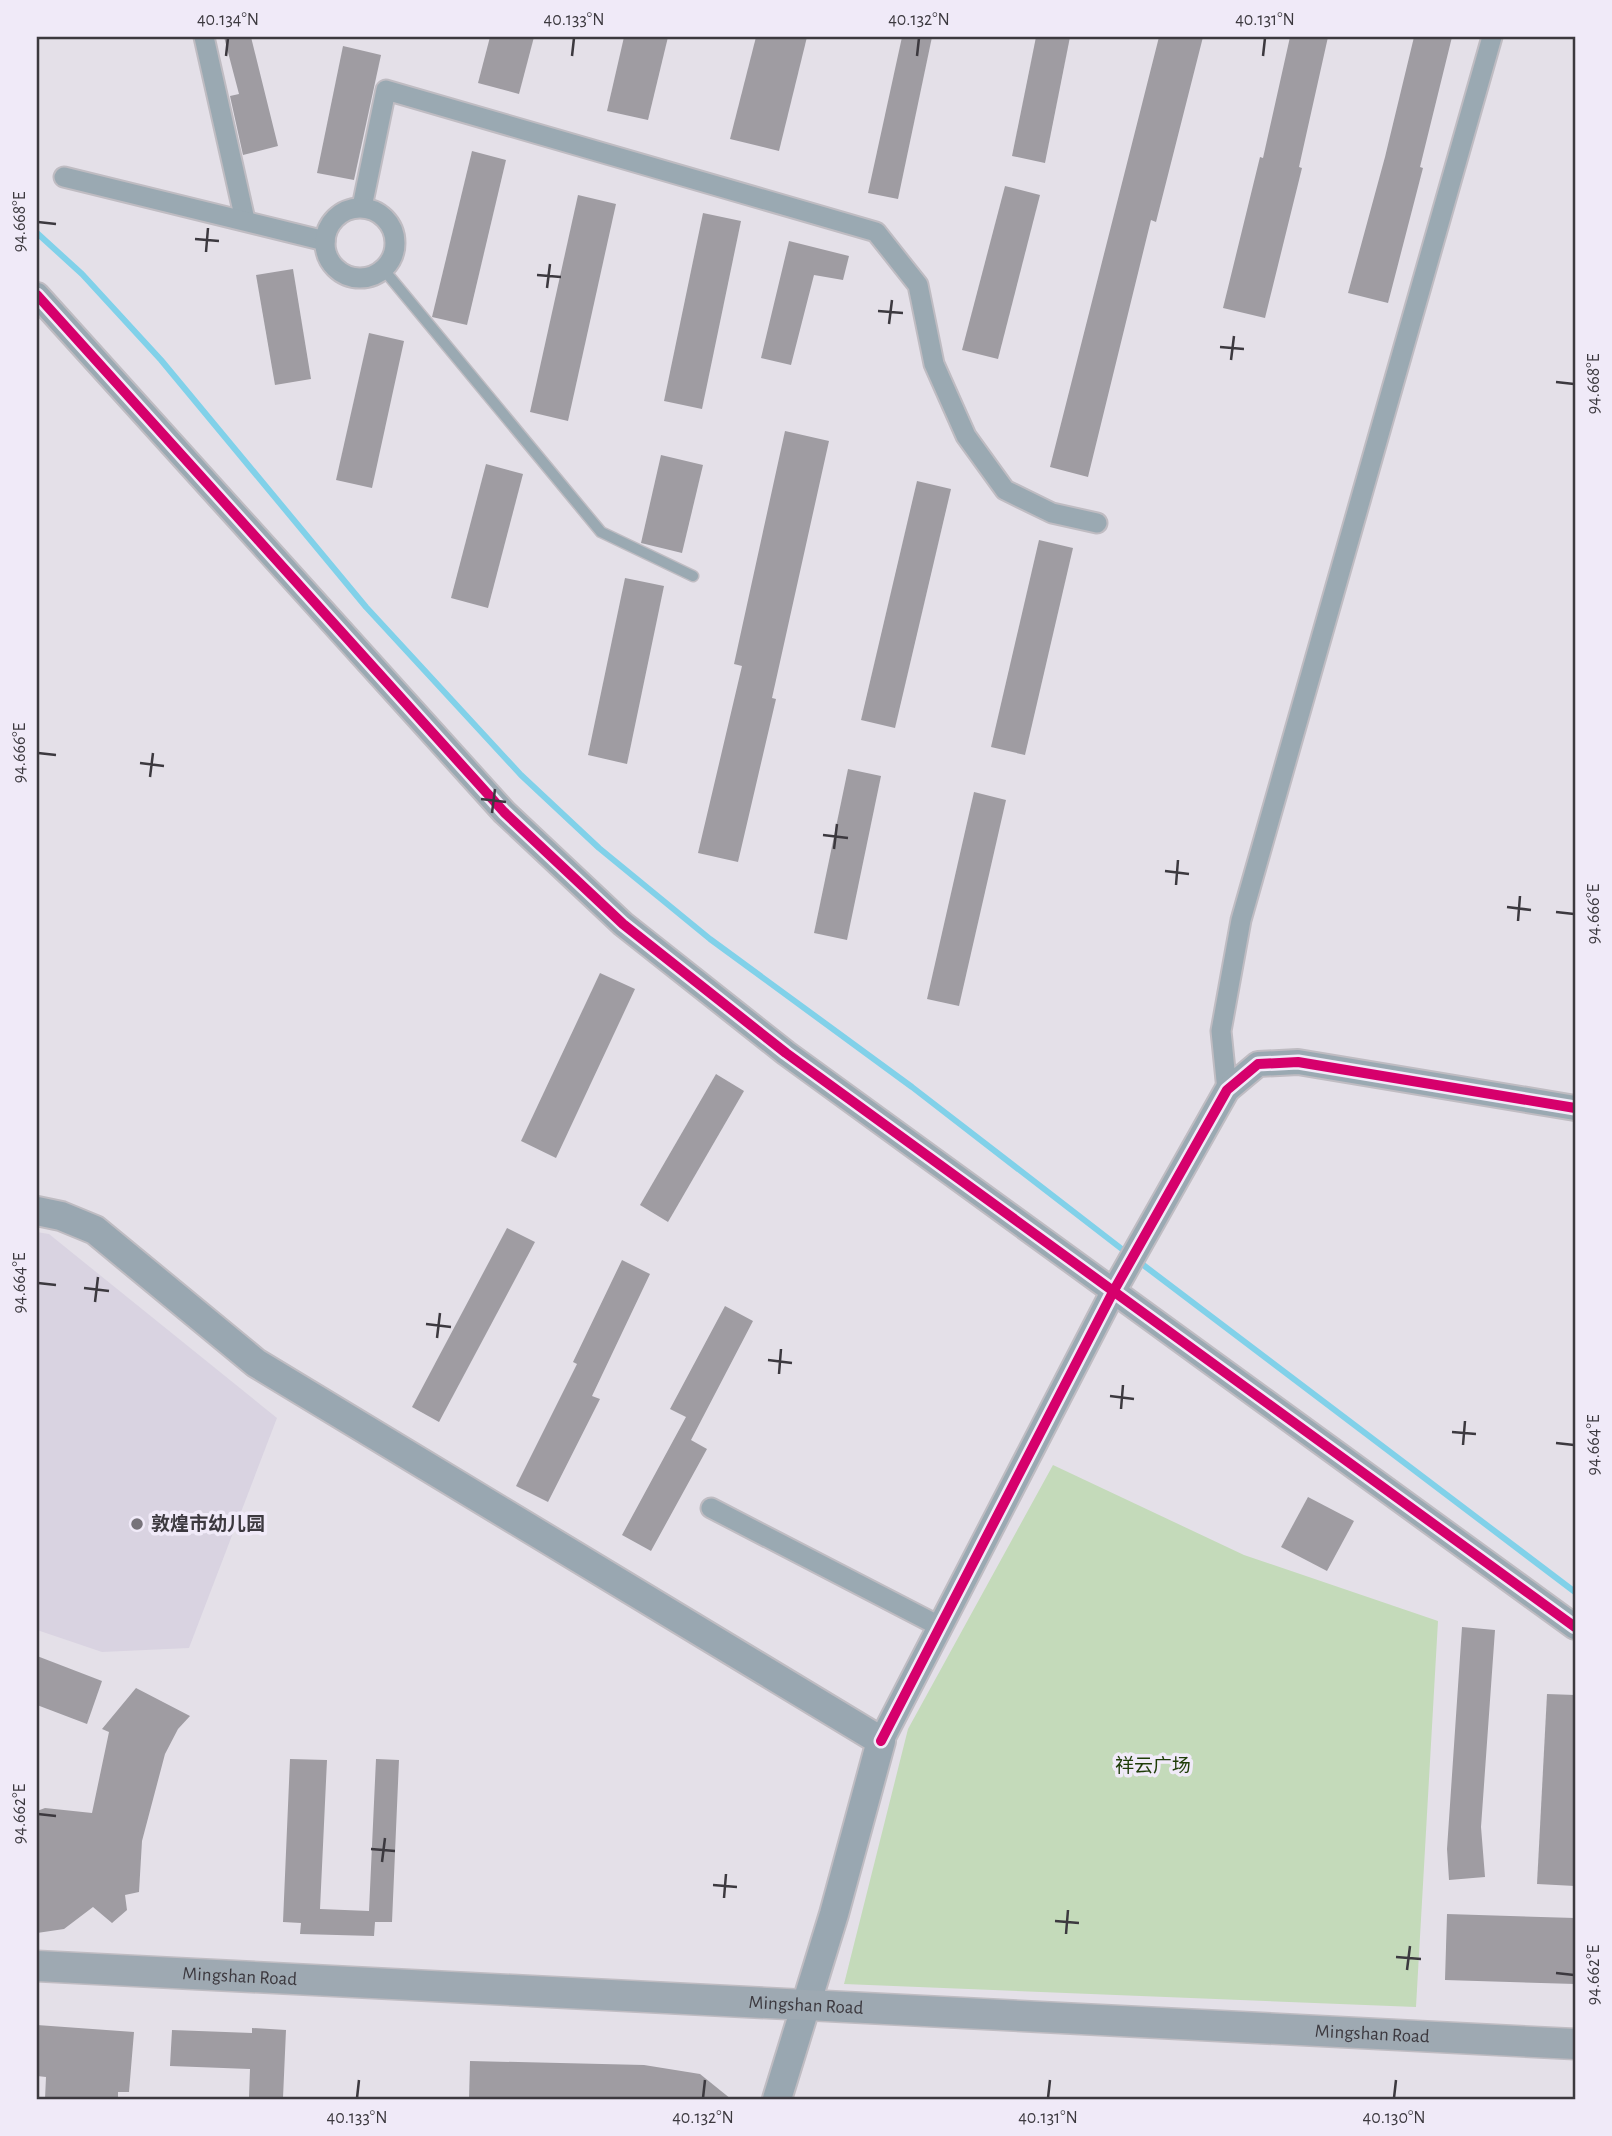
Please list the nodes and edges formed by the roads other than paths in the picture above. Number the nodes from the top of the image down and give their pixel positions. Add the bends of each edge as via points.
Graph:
1 (204, 37) edge
2 (1492, 37) edge
3 (64, 177) dead end
4 (362, 207) junction
5 (245, 220) junction
6 (325, 241) junction
7 (384, 270) junction
8 (37, 295) edge
9 (1097, 523) dead end
10 (693, 576) dead end
11 (1227, 1090) junction
12 (1575, 1108) edge
13 (37, 1211) edge
14 (1113, 1292) junction
15 (711, 1508) dead end
16 (939, 1626) junction
17 (1575, 1627) edge
18 (881, 1741) junction
19 (37, 1965) edge
20 (806, 2005) junction
21 (1575, 2044) edge
22 (777, 2099) edge

1 - 5 street
2 - 11 street via 1241,920 1221,1031
3 - 5 street
4 - 6 street via 337,216
4 - 7 street via 376,211 394,230 393,258
4 - 9 street via 387,90 876,232 918,285 934,364 966,436 1005,490 1052,513
5 - 6 street
6 - 7 street via 333,267 344,275 357,279
7 - 10 lane via 601,532
8 - 14 street via 504,812 623,924 786,1054
11 - 12 street via 1258,1064 1298,1062
11 - 14 street
13 - 18 main road via 94,1230 256,1363
14 - 16 street
14 - 17 street
15 - 16 street
16 - 18 street
18 - 20 main road
19 - 20 main road, Mingshan Road
20 - 21 main road, Mingshan Road
20 - 22 main road

